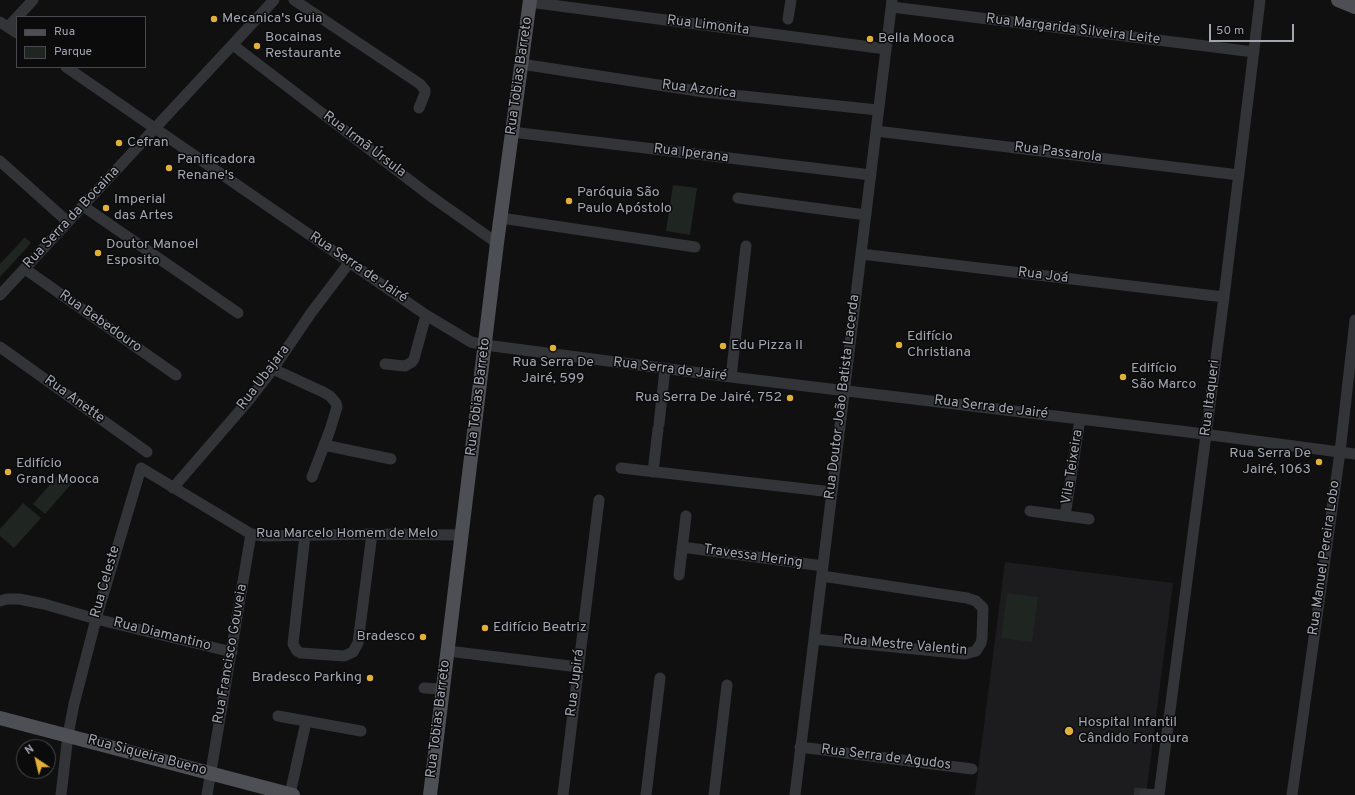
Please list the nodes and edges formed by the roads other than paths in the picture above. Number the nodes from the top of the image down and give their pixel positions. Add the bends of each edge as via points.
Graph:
1 (33, 0) edge
2 (274, 0) edge
3 (294, 0) edge
4 (791, 0) edge
5 (1260, 0) edge
6 (1338, 0) edge
7 (530, 1) edge
8 (892, 4) edge
9 (1355, 7) edge
10 (18, 16) edge
11 (16, 18) edge
12 (788, 19) dead end
13 (8, 27) edge
14 (233, 45) junction
15 (886, 48) junction
16 (1254, 52) junction
17 (521, 64) junction
18 (67, 68) edge
19 (419, 108) dead end
20 (878, 110) junction
21 (155, 128) junction
22 (876, 131) junction
23 (512, 132) junction
24 (0, 161) edge
25 (870, 175) junction
26 (1239, 175) junction
27 (738, 198) dead end
28 (83, 206) junction
29 (866, 215) junction
30 (501, 218) junction
31 (68, 222) junction
32 (497, 243) junction
33 (746, 246) dead end
34 (695, 247) dead end
35 (861, 254) junction
36 (350, 263) junction
37 (25, 269) junction
38 (0, 295) edge
39 (1224, 297) junction
40 (238, 313) dead end
41 (426, 315) junction
42 (1355, 320) edge
43 (485, 345) junction
44 (0, 347) edge
45 (385, 364) dead end
46 (272, 369) junction
47 (665, 369) junction
48 (176, 375) dead end
49 (731, 377) junction
50 (844, 391) junction
51 (1080, 419) junction
52 (1207, 434) junction
53 (324, 445) junction
54 (147, 452) dead end
55 (1340, 452) junction
56 (1355, 454) edge
57 (391, 459) dead end
58 (621, 468) dead end
59 (653, 472) junction
60 (312, 477) dead end
61 (173, 488) junction
62 (832, 492) junction
63 (598, 500) dead end
64 (1030, 511) dead end
65 (686, 516) dead end
66 (1065, 516) junction
67 (1089, 519) dead end
68 (251, 534) junction
69 (372, 534) junction
70 (305, 535) junction
71 (462, 535) junction
72 (682, 547) junction
73 (823, 571) junction
74 (679, 575) dead end
75 (0, 602) edge
76 (983, 608) joint
77 (96, 619) junction
78 (814, 639) junction
79 (448, 651) junction
80 (232, 652) junction
81 (578, 667) junction
82 (660, 678) dead end
83 (727, 685) dead end
84 (424, 688) dead end
85 (442, 689) junction
86 (278, 716) dead end
87 (0, 718) edge
88 (306, 722) junction
89 (361, 731) dead end
90 (68, 735) junction
91 (800, 747) junction
92 (972, 768) dead end
93 (210, 773) junction
94 (1146, 794) dead end
95 (61, 795) edge
96 (207, 795) edge
97 (292, 795) edge
98 (430, 795) edge
99 (563, 795) edge
100 (646, 795) edge
101 (714, 795) edge
102 (795, 795) edge
103 (1159, 795) edge
104 (1292, 795) edge

1 - 10 street
2 - 14 street, Rua Serra da Bocaina
3 - 19 street via 420,84 426,93
4 - 12 street
5 - 16 street, Rua Itaqueri
6 - 9 main road
7 - 15 street, Rua Limonita
7 - 17 main road, Rua Tobias Barreto
8 - 15 street, Rua Doutor João Batista Lacerda
8 - 16 street, Rua Margarida Silveira Leite
11 - 13 street
14 - 21 street, Rua Serra da Bocaina
14 - 32 street, Rua Irmã Úrsula via 428,194
15 - 20 street, Rua Doutor João Batista Lacerda
16 - 26 street, Rua Itaqueri
17 - 20 street, Rua Azorica via 704,92
17 - 23 main road, Rua Tobias Barreto
18 - 21 street, Rua Serra de Jairé
20 - 22 street, Rua Doutor João Batista Lacerda
21 - 28 street, Rua Serra da Bocaina
21 - 36 street, Rua Serra de Jairé
22 - 25 street, Rua Doutor João Batista Lacerda
22 - 26 street, Rua Passarola
23 - 25 street, Rua Iperana
23 - 30 main road, Rua Tobias Barreto
24 - 31 street
25 - 29 street, Rua Doutor João Batista Lacerda
26 - 39 street, Rua Itaqueri
27 - 29 street
28 - 31 street, Rua Serra da Bocaina
28 - 40 street
29 - 35 street, Rua Doutor João Batista Lacerda
30 - 32 main road, Rua Tobias Barreto
30 - 34 street
31 - 37 street, Rua Serra da Bocaina
32 - 43 main road, Rua Tobias Barreto
33 - 49 street
35 - 39 street, Rua Joá
35 - 50 street, Rua Doutor João Batista Lacerda
36 - 41 street, Rua Serra de Jairé
36 - 46 street, Rua Ubajara
37 - 38 street, Rua Serra da Bocaina
37 - 48 street, Rua Bebedouro
39 - 52 street, Rua Itaqueri
41 - 43 street, Rua Serra de Jairé via 471,342
41 - 45 street via 412,362 405,366
42 - 55 street, Rua Manuel Pereira Lobo
43 - 47 street, Rua Serra de Jairé
43 - 71 main road, Rua Tobias Barreto
44 - 54 street, Rua Anette
46 - 53 street via 323,392 334,400 337,407
46 - 61 street, Rua Ubajara via 249,400
47 - 49 street, Rua Serra de Jairé
47 - 59 street
49 - 50 street, Rua Serra de Jairé
50 - 51 street, Rua Serra de Jairé
50 - 62 street, Rua Doutor João Batista Lacerda
51 - 52 street, Rua Serra de Jairé
51 - 66 street, Vila Teixeira
52 - 55 street, Rua Serra de Jairé
52 - 103 street, Rua Itaqueri
53 - 57 street
53 - 60 street
55 - 56 street, Rua Serra de Jairé
55 - 104 street, Rua Manuel Pereira Lobo
58 - 59 street
59 - 62 street
61 - 68 street, Rua Marcelo Homem de Melo
61 - 77 street, Rua Celeste via 141,468
62 - 73 street, Rua Doutor João Batista Lacerda
63 - 81 street, Rua Jupirá
64 - 66 street, Vila Teixeira
65 - 72 street
66 - 67 street, Vila Teixeira
68 - 70 street, Rua Marcelo Homem de Melo
68 - 80 street, Rua Francisco Gouveia
69 - 70 street, Rua Marcelo Homem de Melo
69 - 70 street via 356,648 344,656 307,654 294,648 293,635
69 - 71 street, Rua Marcelo Homem de Melo
71 - 79 main road, Rua Tobias Barreto
72 - 73 street, Travessa Hering
72 - 74 street
73 - 76 street, Travessa Hering via 967,598 976,601
73 - 78 street, Rua Doutor João Batista Lacerda
75 - 77 street, Rua Diamantino via 19,599
76 - 78 street, Rua Mestre Valentin via 981,643 976,651 971,653
77 - 80 street, Rua Diamantino
77 - 90 street, Rua Celeste
78 - 91 street, Rua Doutor João Batista Lacerda
79 - 81 street
79 - 85 main road, Rua Tobias Barreto
80 - 93 street, Rua Francisco Gouveia
81 - 99 street, Rua Jupirá
82 - 100 street
83 - 101 street
84 - 85 street
85 - 98 main road, Rua Tobias Barreto
86 - 88 street
87 - 90 main road, Rua Siqueira Bueno
88 - 89 street
88 - 97 street
90 - 93 main road, Rua Siqueira Bueno
90 - 95 street, Rua Celeste
91 - 92 street, Rua Serra de Agudos
91 - 102 street, Rua Doutor João Batista Lacerda
93 - 96 street, Rua Francisco Gouveia
93 - 97 main road, Rua Siqueira Bueno
94 - 103 street

